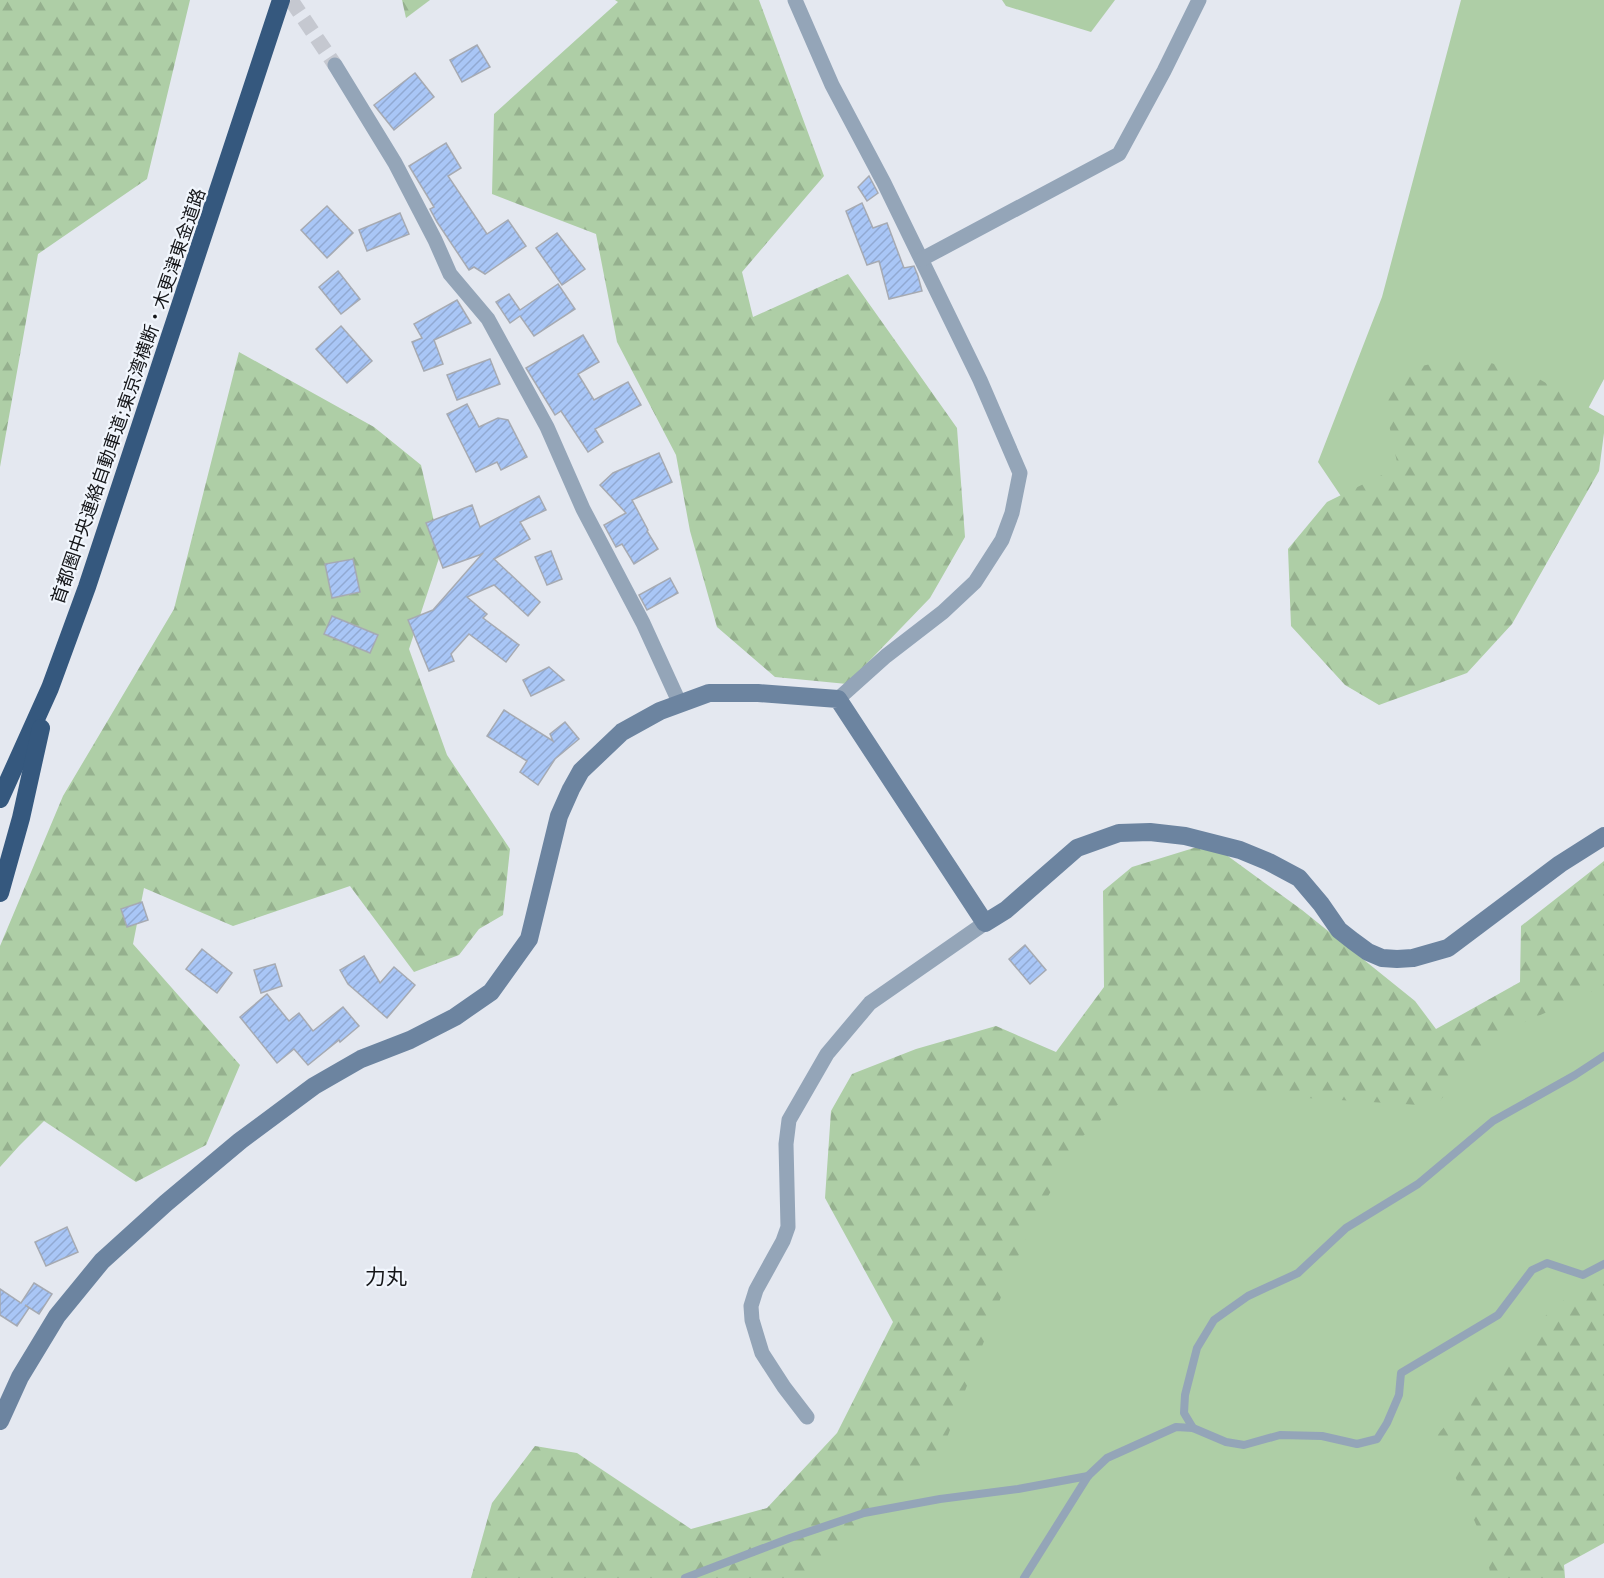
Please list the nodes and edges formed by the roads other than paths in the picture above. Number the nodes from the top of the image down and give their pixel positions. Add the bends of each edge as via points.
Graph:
1 (281, 0) edge
2 (795, 0) edge
3 (1199, 0) edge
4 (335, 65) tunnel mouth
5 (922, 259) junction
6 (50, 688) junction
7 (837, 699) junction
8 (680, 704) junction
9 (0, 800) edge
10 (1604, 836) edge
11 (0, 893) edge
12 (985, 923) junction
13 (1604, 1056) edge
14 (1604, 1264) edge
15 (807, 1417) dead end
16 (0, 1421) edge
17 (1193, 1428) junction
18 (1088, 1476) junction
19 (685, 1578) edge
20 (1024, 1578) edge

1 - 6 highway, 首都圏中央連絡自動車道;東京湾横断・木更津東金道路
2 - 5 street via 832,86
3 - 5 street via 1119,154
4 - 8 street via 395,163 450,274 488,320 547,427 583,509
5 - 7 street via 1020,473 1002,540 975,582
6 - 9 highway, 首都圏中央連絡自動車道;東京湾横断・木更津東金道路
6 - 11 highway
7 - 8 street via 708,693
7 - 12 street
8 - 16 street via 622,732 581,771 559,816 529,939 491,992 455,1017 361,1059 314,1086 166,1203 102,1261 57,1316 20,1377
10 - 12 street via 1448,948 1413,957 1382,958 1368,952 1339,930 1299,878 1269,862 1193,838 1150,832 1119,833 1077,848 1006,910
12 - 15 street via 870,1003 827,1054 789,1120 788,1227 756,1290 752,1320 762,1353
13 - 17 lane via 1493,1121 1418,1184 1346,1228 1298,1273 1248,1296 1214,1320 1197,1348 1185,1395 1184,1413
14 - 17 lane via 1583,1275 1547,1263 1532,1270 1498,1315 1401,1373 1399,1395 1377,1439 1357,1444 1322,1436 1280,1435 1244,1445
17 - 18 lane via 1176,1427 1107,1458
18 - 19 lane via 864,1513
18 - 20 lane

